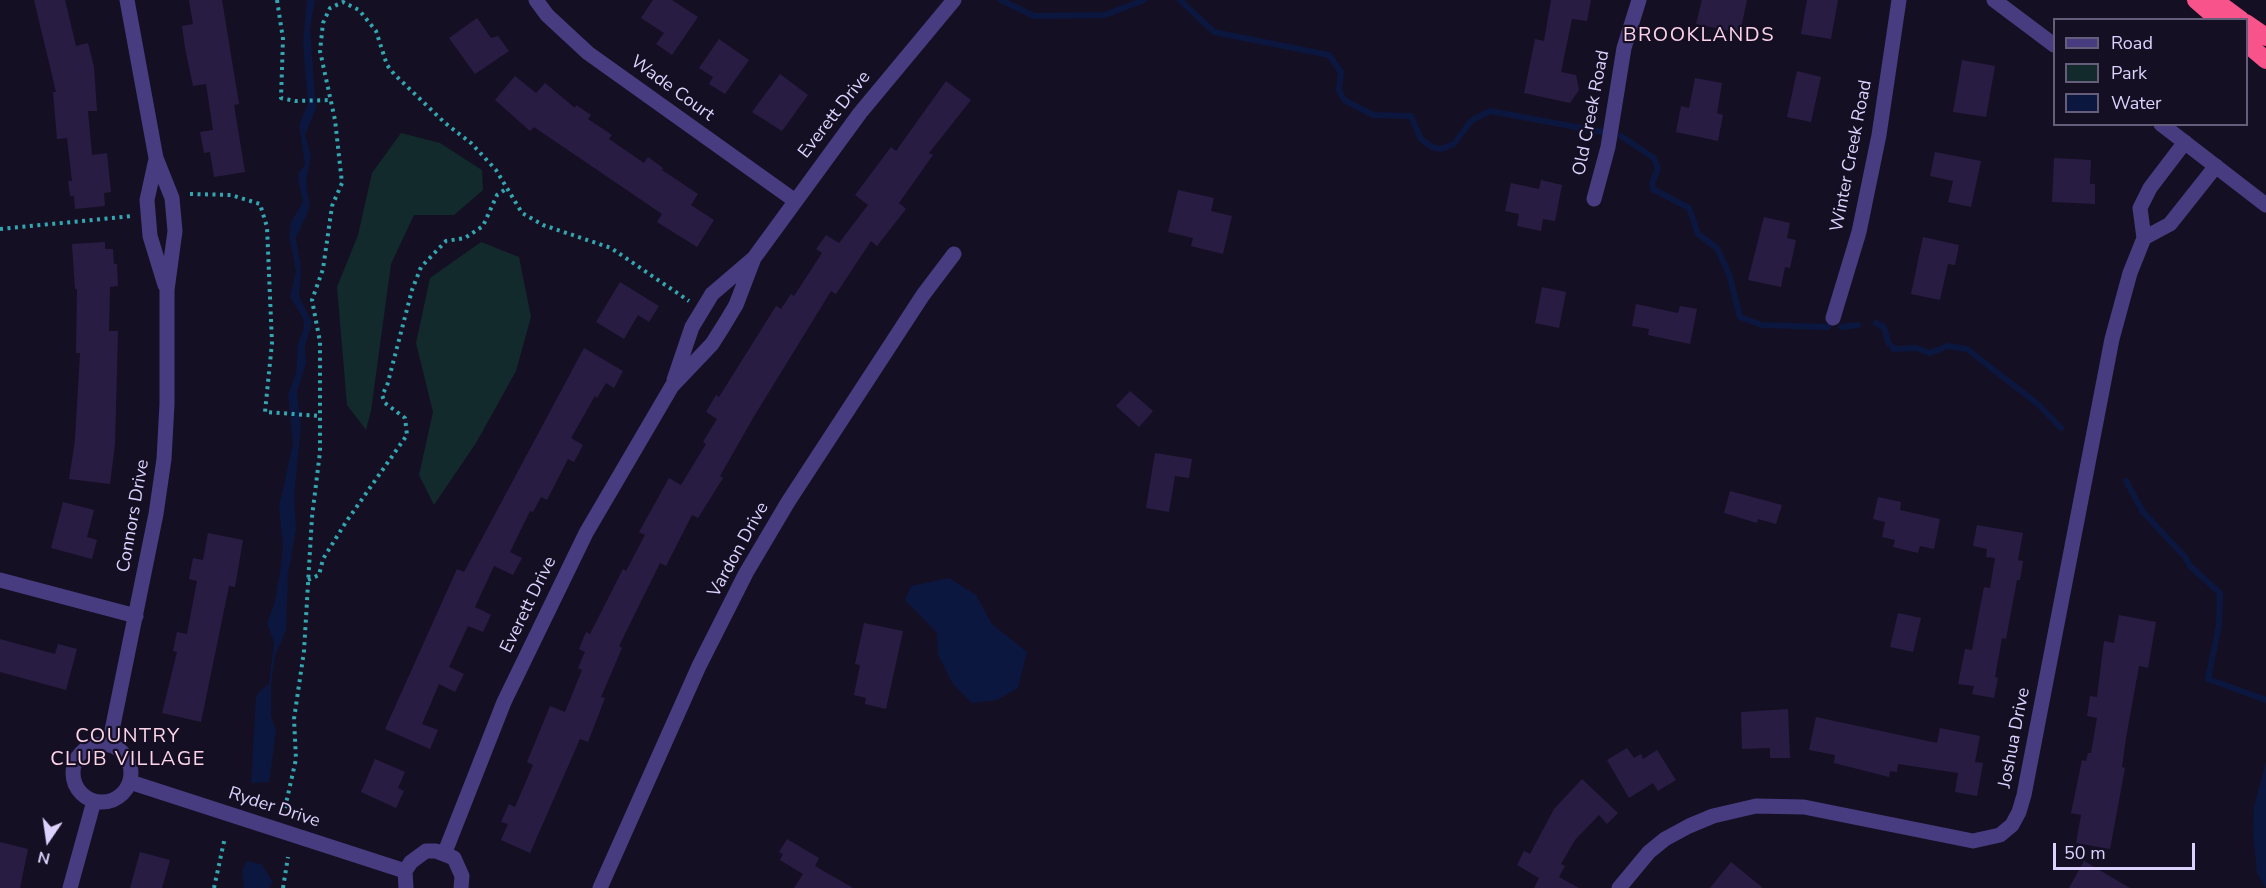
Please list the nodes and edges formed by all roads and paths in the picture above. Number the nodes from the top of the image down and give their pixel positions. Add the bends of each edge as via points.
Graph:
1 (127, 0) edge
2 (277, 0) edge
3 (536, 0) edge
4 (954, 0) edge
5 (1639, 0) edge
6 (1899, 0) edge
7 (1994, 0) edge
8 (2196, 0) edge
9 (2214, 0) edge
10 (2217, 18) edge
11 (2238, 18) edge
12 (2248, 25) edge
13 (2266, 37) edge
14 (2053, 44) edge
15 (2248, 44) edge
16 (2266, 60) edge
17 (331, 100) junction
18 (2164, 126) edge
19 (2185, 142) junction
20 (156, 158) junction
21 (2216, 166) junction
22 (506, 189) junction
23 (190, 194) dead end
24 (1594, 199) dead end
25 (794, 200) junction
26 (2266, 205) edge
27 (136, 216) dead end
28 (0, 229) edge
29 (2144, 238) junction
30 (954, 254) dead end
31 (754, 258) junction
32 (166, 290) junction
33 (702, 310) junction
34 (1833, 318) dead end
35 (672, 386) junction
36 (321, 416) junction
37 (0, 580) edge
38 (308, 580) junction
39 (136, 616) junction
40 (109, 745) junction
41 (130, 782) junction
42 (94, 801) junction
43 (285, 808) dead end
44 (225, 837) dead end
45 (445, 852) junction
46 (288, 857) dead end
47 (405, 871) junction
48 (70, 888) edge
49 (214, 888) edge
50 (283, 888) edge
51 (406, 888) edge
52 (461, 888) edge
53 (600, 888) edge
54 (1619, 888) edge

1 - 20 street, Connors Drive
2 - 17 path via 283,39 281,98
3 - 25 street, Wade Court via 588,53
4 - 25 street, Everett Drive via 860,112
5 - 24 street, Old Creek Road via 1624,48 1608,147
6 - 34 street, Winter Creek Road via 1877,146 1859,232
7 - 14 street
8 - 10 highway
9 - 11 highway
12 - 13 highway
15 - 16 highway
17 - 22 path via 322,69 320,37 330,8 343,2 360,10 376,31 393,74 471,143 496,170
17 - 36 path via 340,145 342,183 332,206 323,269 312,300 320,331
18 - 19 street
19 - 21 street
19 - 29 street, Joshua Drive via 2150,188 2140,208
20 - 32 street, Connors Drive via 147,200 150,236
20 - 32 street, Connors Drive via 172,198 175,231
21 - 26 street
21 - 29 street via 2170,224
22 - 33 path via 522,213 543,225 611,248
22 - 38 path via 497,195 483,226 465,238 446,241 421,267 382,395 385,403 405,418 407,435 346,522 323,559 319,575
23 - 36 path via 246,198 260,204 267,227 272,343 265,412
25 - 31 street, Everett Drive
27 - 28 path
29 - 54 street, Joshua Drive via 2112,339 2024,795 2012,825 2000,835 1973,841 1804,807 1756,806 1713,816 1665,839
30 - 53 street, Vardon Drive via 788,502 746,573 694,676
31 - 33 street, Everett Drive via 712,294
31 - 35 street, Everett Drive via 724,326
32 - 39 street, Connors Drive via 168,404 164,459
33 - 35 street, Everett Drive via 692,327
35 - 45 street, Everett Drive via 620,472 560,586 504,702
36 - 38 path
37 - 39 street
38 - 43 path via 304,651 294,719 296,759
39 - 40 street, Connors Drive
40 - 41 street via 119,749 130,763
40 - 42 street via 92,745 74,765 75,783
41 - 42 street via 113,800
41 - 47 street, Ryder Drive
42 - 48 street
44 - 49 path
45 - 47 street via 426,851
45 - 52 street via 459,866
46 - 50 path
47 - 51 street

